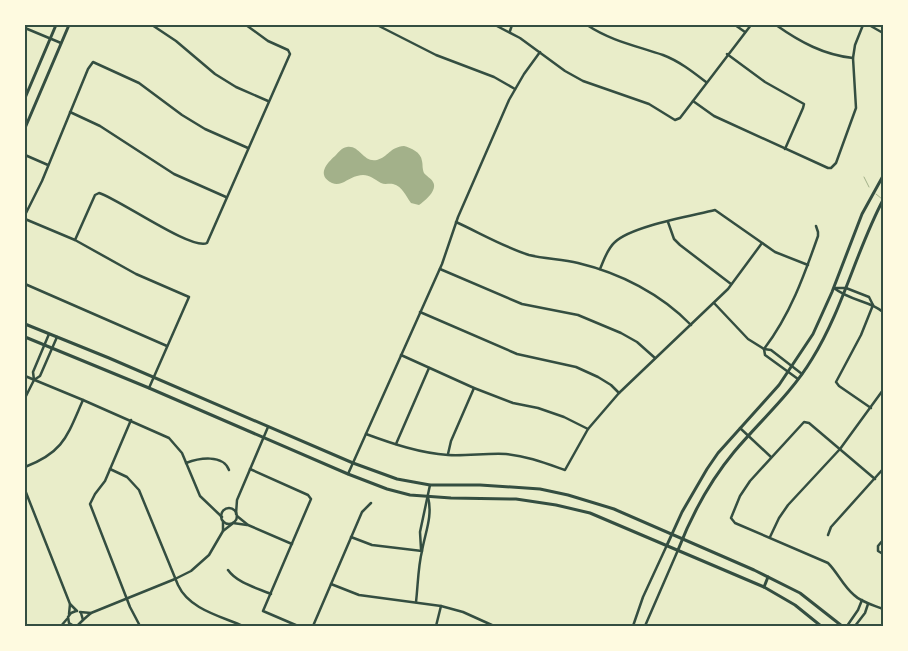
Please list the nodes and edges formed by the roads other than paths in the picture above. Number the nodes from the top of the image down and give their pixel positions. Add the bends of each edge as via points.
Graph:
1 (56, 25) edge
2 (69, 25) edge
3 (152, 25) edge
4 (246, 25) edge
5 (377, 25) edge
6 (495, 25) edge
7 (512, 25) edge
8 (588, 25) edge
9 (736, 25) edge
10 (751, 25) edge
11 (776, 25) edge
12 (863, 25) edge
13 (869, 25) edge
14 (25, 28) edge
15 (510, 32) junction
16 (745, 32) junction
17 (883, 33) edge
18 (50, 39) junction
19 (61, 43) junction
20 (540, 52) junction
21 (728, 54) junction
22 (853, 58) junction
23 (706, 82) junction
24 (515, 89) junction
25 (25, 98) edge
26 (268, 101) junction
27 (693, 101) junction
28 (70, 112) junction
29 (25, 128) edge
30 (248, 148) junction
31 (785, 150) junction
32 (25, 155) edge
33 (48, 165) junction
34 (883, 176) edge
35 (226, 197) junction
36 (883, 200) edge
37 (25, 217) edge
38 (456, 222) junction
39 (668, 222) junction
40 (816, 226) dead end
41 (75, 240) junction
42 (762, 242) junction
43 (808, 264) junction
44 (440, 269) junction
45 (600, 270) junction
46 (25, 284) edge
47 (732, 284) junction
48 (834, 288) junction
49 (846, 288) junction
50 (843, 296) junction
51 (714, 303) junction
52 (873, 305) junction
53 (420, 312) junction
54 (883, 312) edge
55 (25, 324) edge
56 (691, 325) junction
57 (49, 334) junction
58 (25, 337) edge
59 (57, 337) junction
60 (44, 346) junction
61 (168, 346) junction
62 (52, 348) junction
63 (764, 349) junction
64 (401, 355) junction
65 (654, 358) junction
66 (792, 367) junction
67 (429, 368) junction
68 (788, 372) junction
69 (802, 374) junction
70 (25, 376) edge
71 (154, 377) junction
72 (798, 379) junction
73 (34, 380) junction
74 (149, 388) junction
75 (474, 388) junction
76 (883, 390) edge
77 (619, 393) junction
78 (25, 398) edge
79 (83, 400) junction
80 (871, 408) junction
81 (131, 420) junction
82 (268, 427) junction
83 (740, 428) junction
84 (588, 429) junction
85 (366, 434) junction
86 (749, 436) junction
87 (263, 438) junction
88 (396, 444) junction
89 (840, 449) junction
90 (448, 455) junction
91 (771, 457) junction
92 (186, 463) junction
93 (353, 463) junction
94 (25, 467) edge
95 (110, 469) junction
96 (250, 469) junction
97 (883, 469) edge
98 (228, 470) dead end
99 (348, 474) junction
100 (875, 479) junction
101 (430, 485) junction
102 (25, 490) edge
103 (428, 497) junction
104 (237, 500) junction
105 (371, 503) dead end
106 (229, 509) junction
107 (215, 510) junction
108 (224, 510) junction
109 (237, 515) junction
110 (222, 519) junction
111 (233, 523) junction
112 (248, 525) junction
113 (223, 531) junction
114 (672, 534) junction
115 (828, 535) dead end
116 (351, 537) junction
117 (770, 537) junction
118 (682, 538) junction
119 (883, 540) edge
120 (292, 544) junction
121 (667, 545) junction
122 (678, 550) junction
123 (422, 551) junction
124 (883, 554) edge
125 (228, 570) dead end
126 (768, 577) junction
127 (175, 579) junction
128 (330, 584) junction
129 (764, 587) junction
130 (271, 594) junction
131 (126, 598) junction
132 (862, 600) junction
133 (416, 602) junction
134 (869, 603) junction
135 (70, 604) junction
136 (441, 606) junction
137 (883, 609) edge
138 (78, 612) junction
139 (91, 612) junction
140 (68, 616) junction
141 (82, 623) edge
142 (62, 626) edge
143 (75, 626) edge
144 (140, 626) edge
145 (242, 626) edge
146 (298, 626) edge
147 (313, 626) edge
148 (436, 626) edge
149 (493, 626) edge
150 (632, 626) edge
151 (645, 626) edge
152 (821, 626) edge
153 (842, 626) edge
154 (847, 626) edge
155 (855, 626) edge

1 - 18 main road
2 - 19 main road
3 - 26 street via 215,74
4 - 26 street via 289,52
5 - 24 street
6 - 15 street
7 - 15 street
8 - 23 street via 614,40 665,56
9 - 16 street
10 - 16 street
11 - 22 street via 820,51
12 - 22 street
13 - 17 street
14 - 18 street
15 - 20 street
16 - 21 street
18 - 19 street
18 - 25 main road
19 - 29 main road
20 - 24 street
20 - 27 street via 584,81 649,104 672,120 677,120
21 - 23 street
21 - 31 street via 765,82 804,104
22 - 31 street via 856,108 836,163 828,168
23 - 27 street
24 - 38 street
26 - 30 street
27 - 31 street via 714,116
28 - 30 street via 93,62 139,83 205,129
28 - 33 street
28 - 35 street via 100,126 174,174
30 - 35 street
32 - 33 street
33 - 37 street
34 - 48 main road via 856,227
35 - 41 street via 206,244 159,226 98,193
36 - 49 main road
37 - 41 street
38 - 44 street
38 - 45 street via 528,254
39 - 42 street via 717,210
39 - 45 street via 636,230 620,238 606,254
39 - 47 street via 677,242
40 - 43 street via 818,236
41 - 61 street via 136,274 189,297
42 - 43 street via 777,253
42 - 47 street
43 - 63 street via 778,331
44 - 53 street
44 - 65 street via 522,304 578,315 621,332
45 - 56 street via 659,297
46 - 61 street
47 - 51 street
48 - 49 street
48 - 50 street
48 - 66 main road via 817,328
49 - 50 main road
49 - 52 street via 869,297
50 - 52 street
50 - 69 main road via 835,317
51 - 56 street
51 - 63 street via 748,339
52 - 54 street
52 - 80 street via 836,382
53 - 64 street
53 - 77 street via 517,354 576,367 605,381
55 - 57 main road
56 - 65 street
57 - 59 main road
57 - 60 street
58 - 60 main road
59 - 62 street
59 - 71 main road
60 - 62 main road
60 - 73 street via 33,372
61 - 71 street
62 - 73 street via 40,376
62 - 74 main road
63 - 66 street via 771,350
63 - 68 street via 765,355
64 - 67 street
64 - 85 street
65 - 77 street
66 - 68 main road
66 - 69 street
67 - 75 street
67 - 88 street
68 - 72 street
68 - 83 main road
69 - 72 main road
70 - 73 street
71 - 74 street
71 - 82 main road
72 - 86 main road
73 - 78 street
73 - 79 street
74 - 87 main road
75 - 84 street via 564,417
75 - 90 street
76 - 80 street
77 - 84 street
79 - 81 street
79 - 94 street via 61,444 46,458
80 - 89 street
81 - 92 street via 169,438 180,449
81 - 95 street
82 - 87 street
82 - 93 main road
83 - 86 street
83 - 114 main road via 707,469
84 - 90 street via 565,470 535,458 506,454
85 - 88 street
85 - 93 street
86 - 91 street
86 - 118 main road via 717,474
87 - 96 street
87 - 99 main road
88 - 90 street
89 - 91 street via 806,422
89 - 100 street
89 - 117 street via 788,505
91 - 117 street via 740,496 731,518
92 - 98 street via 214,459 228,466
92 - 107 street via 200,496
93 - 99 street
93 - 101 main road via 396,479
95 - 127 street via 127,477 139,490
95 - 131 street via 90,502
96 - 104 street
96 - 120 street via 311,498
97 - 100 street
99 - 103 main road via 403,493
100 - 115 street via 831,527
101 - 103 street
101 - 114 main road via 521,487 559,493 614,509
102 - 135 street
103 - 121 main road via 516,499 556,505 590,513
103 - 123 street via 420,532
103 - 123 street via 431,506 428,533
104 - 106 street
104 - 109 street
105 - 116 street via 362,512
106 - 108 street
106 - 109 street
107 - 108 street
107 - 110 street
108 - 110 street
109 - 111 street
109 - 112 street
110 - 111 street via 227,524
110 - 113 street
111 - 112 street
111 - 113 street
112 - 120 street
113 - 127 street via 205,560
114 - 118 main road
114 - 121 main road
116 - 123 street via 372,545
116 - 128 street
117 - 132 street via 828,563 854,596
118 - 122 main road
118 - 126 main road
119 - 124 street via 878,546
120 - 130 street
121 - 122 main road
121 - 150 street
122 - 129 main road
122 - 151 street
123 - 133 street
125 - 130 street via 238,580
126 - 129 main road
126 - 153 main road via 800,593
127 - 131 street
127 - 145 street via 193,604
128 - 133 street via 359,595
128 - 147 street
129 - 152 main road via 795,605
130 - 146 street via 263,611
131 - 139 street
131 - 144 street
132 - 134 street
132 - 154 street
133 - 136 street
134 - 137 street
134 - 155 street
135 - 138 street
135 - 140 street
136 - 148 street
136 - 149 street
138 - 139 street
138 - 140 street
138 - 141 street
139 - 141 street
140 - 142 street
140 - 143 street via 69,622
141 - 143 street
142 - 143 street

